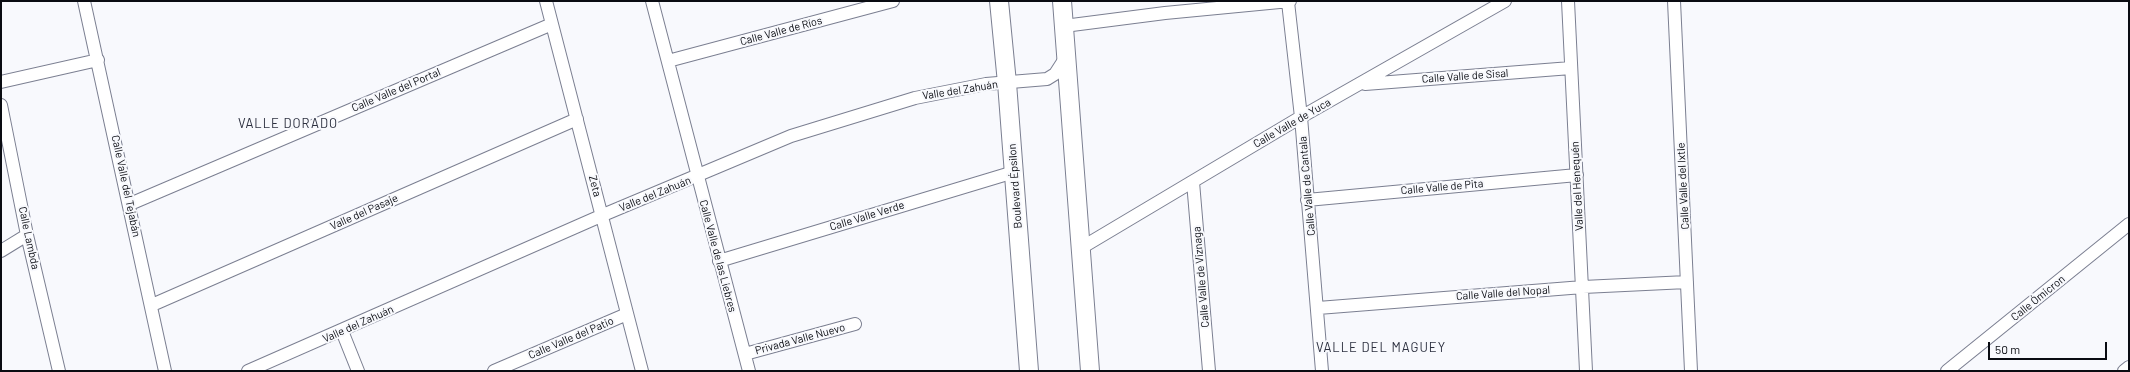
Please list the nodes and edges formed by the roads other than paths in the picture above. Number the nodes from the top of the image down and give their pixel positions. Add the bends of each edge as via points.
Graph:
1 (84, 1) edge
2 (546, 1) edge
3 (652, 1) edge
4 (893, 1) edge
5 (999, 1) edge
6 (1062, 1) edge
7 (1289, 1) edge
8 (1505, 1) edge
9 (1568, 1) edge
10 (1674, 1) edge
11 (1259, 2) edge
12 (1164, 7) edge
13 (552, 24) junction
14 (1064, 26) junction
15 (1066, 56) junction
16 (98, 60) junction
17 (668, 61) junction
18 (1570, 68) junction
19 (1, 82) edge
20 (1008, 83) junction
21 (1360, 85) junction
22 (1, 105) edge
23 (1301, 117) junction
24 (576, 119) junction
25 (1014, 172) junction
26 (1577, 175) junction
27 (697, 177) junction
28 (1193, 182) junction
29 (1307, 200) junction
30 (130, 204) junction
31 (603, 215) junction
32 (2129, 224) edge
33 (28, 236) junction
34 (1081, 248) junction
35 (1, 251) edge
36 (719, 261) junction
37 (1687, 282) junction
38 (1582, 287) junction
39 (152, 304) junction
40 (1318, 308) junction
41 (627, 314) junction
42 (856, 324) dead end
43 (342, 331) junction
44 (745, 354) junction
45 (1964, 365) edge
46 (2129, 367) edge
47 (59, 371) edge
48 (165, 371) edge
49 (248, 371) edge
50 (358, 371) edge
51 (494, 371) edge
52 (642, 371) edge
53 (749, 371) edge
54 (1029, 371) edge
55 (1090, 371) edge
56 (1209, 371) edge
57 (1322, 371) edge
58 (1586, 371) edge
59 (1691, 371) edge
60 (1947, 371) edge
61 (2124, 371) edge

1 - 16 street, Calle Valle del Tejabán
2 - 13 street, Zeta
3 - 17 street, Calle Valle de las Liebres
4 - 17 street, Calle Valle de Ríos
5 - 20 street, Boulevard Épsilon
6 - 14 street
7 - 11 street
7 - 23 street, Calle Valle de Cantala
8 - 21 street, Calle Valle de Yuca
9 - 18 street, Valle del Henequén
10 - 37 street, Calle Valle del Ixtle
11 - 12 street
12 - 14 street
13 - 24 street, Zeta
13 - 30 street, Calle Valle del Portal
14 - 15 street
15 - 20 street, Valle del Zahuán via 1055,74 1046,79
15 - 34 street
16 - 19 street
16 - 30 street, Calle Valle del Tejabán
17 - 27 street, Calle Valle de las Liebres
18 - 21 street, Calle Valle de Sisal
18 - 26 street, Valle del Henequén
20 - 25 street, Boulevard Épsilon
20 - 27 street, Valle del Zahuán via 945,91 881,107 791,136
21 - 23 street, Calle Valle de Yuca
22 - 33 street, Calle Lambda
23 - 28 street, Calle Valle de Yuca
23 - 29 street, Calle Valle de Cantala
24 - 31 street, Zeta
24 - 39 street, Valle del Pasaje
25 - 36 street, Calle Valle Verde
25 - 54 street, Boulevard Épsilon
26 - 29 street, Calle Valle de Pita
26 - 38 street, Valle del Henequén
27 - 31 street, Valle del Zahuán
27 - 36 street, Calle Valle de las Liebres
28 - 34 street, Calle Valle de Yuca
28 - 56 street, Calle Valle de Viznaga
29 - 40 street, Calle Valle de Cantala
30 - 39 street, Calle Valle del Tejabán
31 - 41 street, Zeta
31 - 43 street, Valle del Zahuán
32 - 45 street, Calle Ómicron
33 - 35 street
33 - 47 street, Calle Lambda
34 - 55 street
36 - 44 street, Calle Valle de las Liebres
37 - 38 street, Calle Valle del Nopal
37 - 59 street, Calle Valle del Ixtle
38 - 40 street, Calle Valle del Nopal
38 - 58 street, Valle del Henequén
39 - 48 street, Calle Valle del Tejabán
40 - 57 street, Calle Valle de Cantala
41 - 51 street, Calle Valle del Patio
41 - 52 street, Zeta
42 - 44 street, Privada Valle Nuevo
43 - 49 street, Valle del Zahuán
43 - 50 street
44 - 53 street, Calle Valle de las Liebres
45 - 60 street, Calle Ómicron
46 - 61 street

